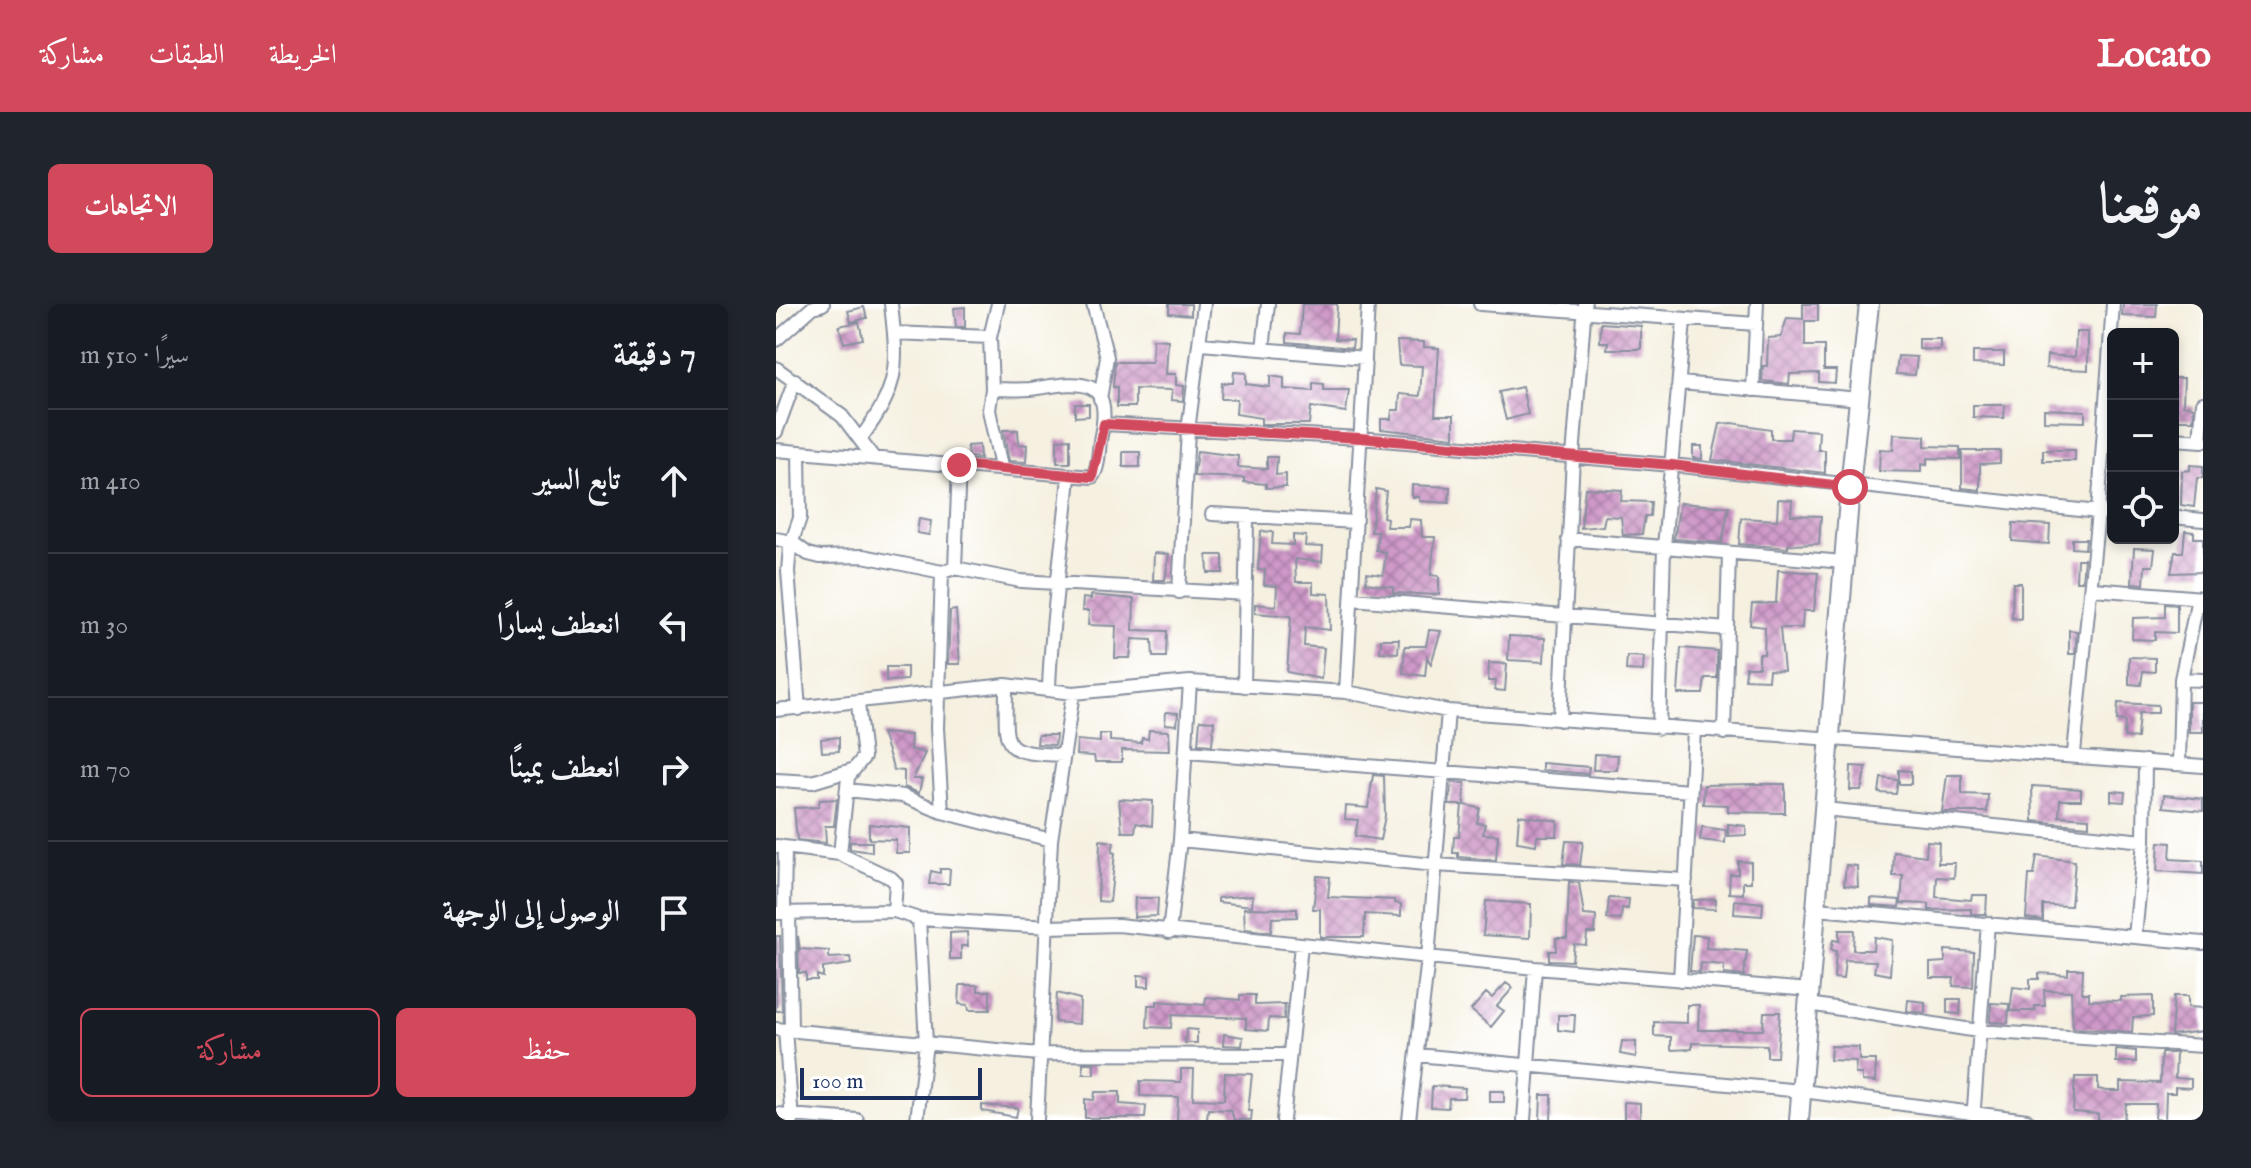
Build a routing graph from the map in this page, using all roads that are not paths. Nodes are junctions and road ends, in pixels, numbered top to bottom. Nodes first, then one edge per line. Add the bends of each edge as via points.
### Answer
1 (891, 304) edge
2 (998, 304) edge
3 (1093, 304) edge
4 (1204, 304) edge
5 (1268, 304) edge
6 (1368, 304) edge
7 (1480, 304) edge
8 (1757, 304) edge
9 (1869, 304) edge
10 (2113, 304) edge
11 (815, 305) edge
12 (1585, 308) edge
13 (1684, 321) junction
14 (1756, 324) junction
15 (894, 333) junction
16 (990, 337) junction
17 (776, 340) edge
18 (1201, 344) junction
19 (1263, 349) junction
20 (1365, 358) junction
21 (776, 368) edge
22 (795, 380) junction
23 (1680, 383) junction
24 (992, 389) junction
25 (1753, 390) junction
26 (1100, 399) junction
27 (1860, 399) junction
28 (2109, 400) edge
29 (2203, 403) edge
30 (1104, 424) junction
31 (1188, 431) junction
32 (776, 432) edge
33 (861, 438) junction
34 (1360, 438) junction
35 (2179, 439) edge
36 (2202, 441) edge
37 (2107, 444) edge
38 (776, 450) edge
39 (799, 452) junction
40 (873, 457) junction
41 (1573, 457) junction
42 (959, 465) junction
43 (1672, 465) junction
44 (1001, 467) junction
45 (1069, 476) junction
46 (1850, 487) junction
47 (2098, 512) junction
48 (2107, 513) edge
49 (1212, 514) dead end
50 (2179, 518) edge
51 (1247, 519) junction
52 (2203, 520) edge
53 (1356, 522) junction
54 (776, 539) edge
55 (1568, 539) junction
56 (792, 542) junction
57 (1664, 547) junction
58 (1729, 554) junction
59 (1844, 562) junction
60 (949, 570) junction
61 (1060, 582) junction
62 (2093, 589) junction
63 (1179, 592) junction
64 (1246, 594) junction
65 (2200, 598) edge
66 (1352, 599) junction
67 (1565, 617) junction
68 (1664, 624) junction
69 (1727, 629) junction
70 (2181, 679) junction
71 (2203, 680) edge
72 (1190, 682) junction
73 (1006, 685) junction
74 (1244, 686) junction
75 (1049, 689) junction
76 (939, 692) junction
77 (1346, 692) junction
78 (1073, 693) junction
79 (858, 704) junction
80 (799, 709) junction
81 (776, 710) edge
82 (1448, 711) junction
83 (1560, 720) junction
84 (1659, 728) junction
85 (1694, 730) junction
86 (1724, 733) junction
87 (1829, 741) junction
88 (1187, 752) junction
89 (2074, 753) junction
90 (1064, 755) junction
91 (2145, 761) junction
92 (2179, 764) junction
93 (2203, 766) edge
94 (852, 770) junction
95 (1443, 770) junction
96 (776, 780) edge
97 (847, 790) junction
98 (1690, 791) junction
99 (1824, 809) junction
100 (942, 812) junction
101 (1051, 840) junction
102 (1180, 840) junction
103 (2144, 841) junction
104 (781, 847) edge
105 (840, 854) junction
106 (1435, 865) junction
107 (1686, 880) junction
108 (1817, 909) junction
109 (894, 911) junction
110 (783, 913) edge
111 (919, 919) junction
112 (1988, 923) junction
113 (1049, 927) junction
114 (1169, 932) junction
115 (2135, 937) junction
116 (2203, 943) edge
117 (1301, 945) junction
118 (1428, 958) junction
119 (1535, 968) junction
120 (1680, 980) junction
121 (1810, 997) junction
122 (784, 1029) edge
123 (1978, 1031) junction
124 (926, 1043) junction
125 (2203, 1046) edge
126 (1039, 1054) junction
127 (1289, 1055) junction
128 (1417, 1055) junction
129 (1528, 1065) junction
130 (1802, 1091) junction
131 (776, 1114) edge
132 (1973, 1117) edge
133 (792, 1118) edge
134 (857, 1120) edge
135 (917, 1120) edge
136 (1037, 1120) edge
137 (1283, 1120) edge
138 (1409, 1120) edge
139 (1524, 1120) edge
140 (1799, 1120) edge
141 (2027, 1120) edge

1 - 15 street
2 - 16 street
3 - 26 street via 1107,357
4 - 18 street
5 - 19 street
6 - 20 street
7 - 12 street
8 - 14 street
9 - 27 street
10 - 28 street
11 - 17 street
12 - 13 street
12 - 41 street
13 - 14 street
13 - 23 street
14 - 25 street
15 - 16 street
15 - 33 street via 895,375
16 - 24 street
18 - 19 street
18 - 31 street
19 - 20 street
20 - 34 street
21 - 22 street
22 - 32 street
22 - 33 street
23 - 25 street
23 - 43 street
24 - 26 street via 1083,383
24 - 44 street via 989,410
25 - 27 street
26 - 30 street
27 - 46 street
29 - 36 street
30 - 31 street
30 - 45 street via 1096,473 1087,479
31 - 34 street
31 - 63 street
33 - 40 street
34 - 41 street
34 - 53 street
35 - 36 street
37 - 47 street
38 - 39 street
39 - 40 street
39 - 56 street via 800,518
40 - 42 street
41 - 43 street
41 - 55 street
42 - 44 street
42 - 60 street
43 - 46 street
43 - 57 street
44 - 45 street
45 - 61 street
46 - 47 street
46 - 59 street
47 - 48 street
47 - 62 street
49 - 51 street
50 - 52 street
51 - 53 street
51 - 64 street
53 - 66 street
54 - 56 street
55 - 57 street
55 - 67 street
56 - 60 street via 820,557 863,556
56 - 80 street via 788,571
57 - 58 street
57 - 68 street
58 - 59 street
58 - 69 street
59 - 87 street
60 - 61 street
60 - 76 street
61 - 63 street
61 - 75 street
62 - 65 street
62 - 89 street
63 - 64 street
64 - 74 street
65 - 70 street
66 - 67 street
66 - 77 street
67 - 68 street
67 - 83 street
68 - 69 street
68 - 84 street
69 - 86 street
70 - 71 street
70 - 92 street
72 - 74 street
72 - 78 street
72 - 88 street
73 - 75 street
73 - 76 street
73 - 90 street via 1010,746 1021,754
74 - 77 street
75 - 78 street
76 - 79 street
76 - 100 street
77 - 82 street
78 - 90 street
79 - 80 street
79 - 94 street via 865,749 859,767
80 - 81 street
82 - 83 street
82 - 95 street
83 - 84 street
84 - 85 street
85 - 86 street
85 - 98 street
86 - 87 street
87 - 89 street
87 - 99 street
88 - 95 street
88 - 102 street
89 - 91 street
90 - 101 street
91 - 92 street
91 - 103 street
92 - 93 street
94 - 96 street via 812,782
94 - 97 street
95 - 98 street
95 - 106 street
97 - 100 street via 903,796
97 - 105 street
98 - 107 street
99 - 103 street
99 - 108 street
100 - 101 street
101 - 113 street
102 - 106 street
102 - 114 street
103 - 115 street
104 - 105 street
104 - 110 street
105 - 109 street via 896,883
106 - 107 street
106 - 118 street
107 - 120 street
108 - 112 street
108 - 121 street
109 - 110 street
109 - 111 street
110 - 122 street
111 - 113 street
111 - 124 street
112 - 115 street
112 - 123 street
113 - 114 street via 1118,925
113 - 126 street
114 - 117 street
115 - 116 street
117 - 118 street
117 - 127 street
118 - 119 street
118 - 128 street
119 - 120 street
119 - 129 street
120 - 121 street
121 - 123 street
121 - 130 street
122 - 124 street
122 - 133 street
123 - 125 street
123 - 132 street
124 - 126 street
124 - 135 street
126 - 127 street
126 - 136 street
127 - 137 street
128 - 129 street
128 - 138 street
129 - 130 street
129 - 139 street
130 - 132 street
130 - 140 street
131 - 133 street
132 - 141 street
133 - 134 street

